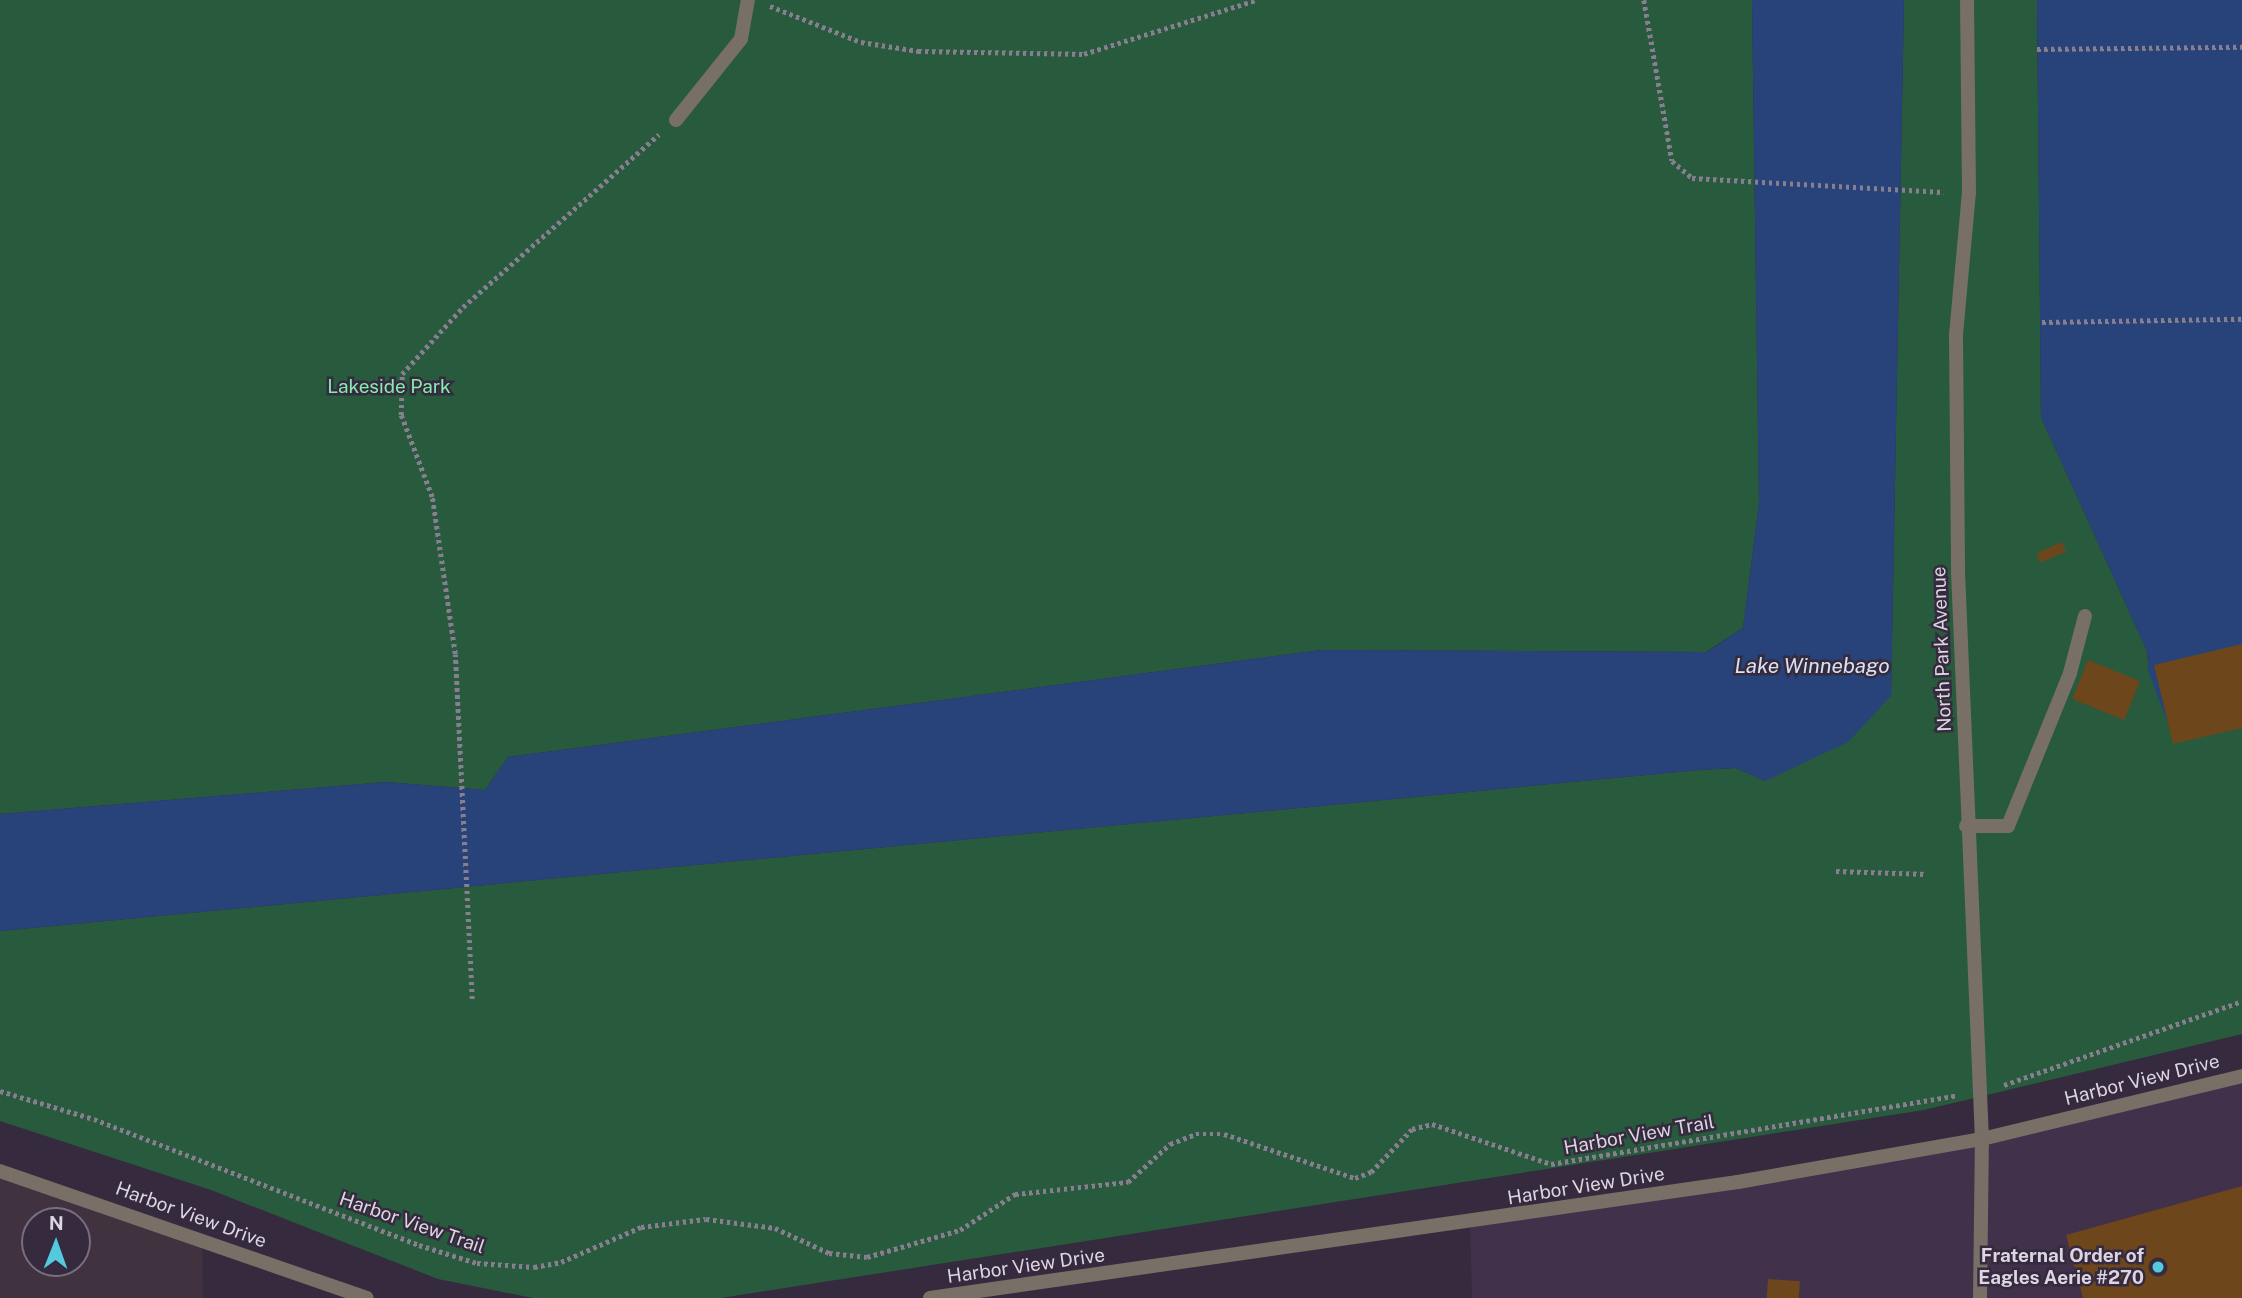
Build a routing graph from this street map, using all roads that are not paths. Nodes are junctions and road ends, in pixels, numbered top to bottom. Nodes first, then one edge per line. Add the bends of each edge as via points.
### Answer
1 (748, 0) edge
2 (1967, 0) edge
3 (676, 120) road end
4 (2085, 616) dead end
5 (1966, 826) junction
6 (2242, 1076) edge
7 (1982, 1139) junction
8 (0, 1171) edge
9 (367, 1298) edge
10 (930, 1298) edge
11 (1980, 1298) edge

1 - 3 street via 741,39
2 - 5 street, North Park Avenue via 1969,192 1956,335
4 - 5 street via 2070,673 2008,826
5 - 7 street, North Park Avenue
6 - 7 street, Harbor View Drive
7 - 10 street, Harbor View Drive via 1470,1224
7 - 11 street, North Park Avenue
8 - 9 street, Harbor View Drive

